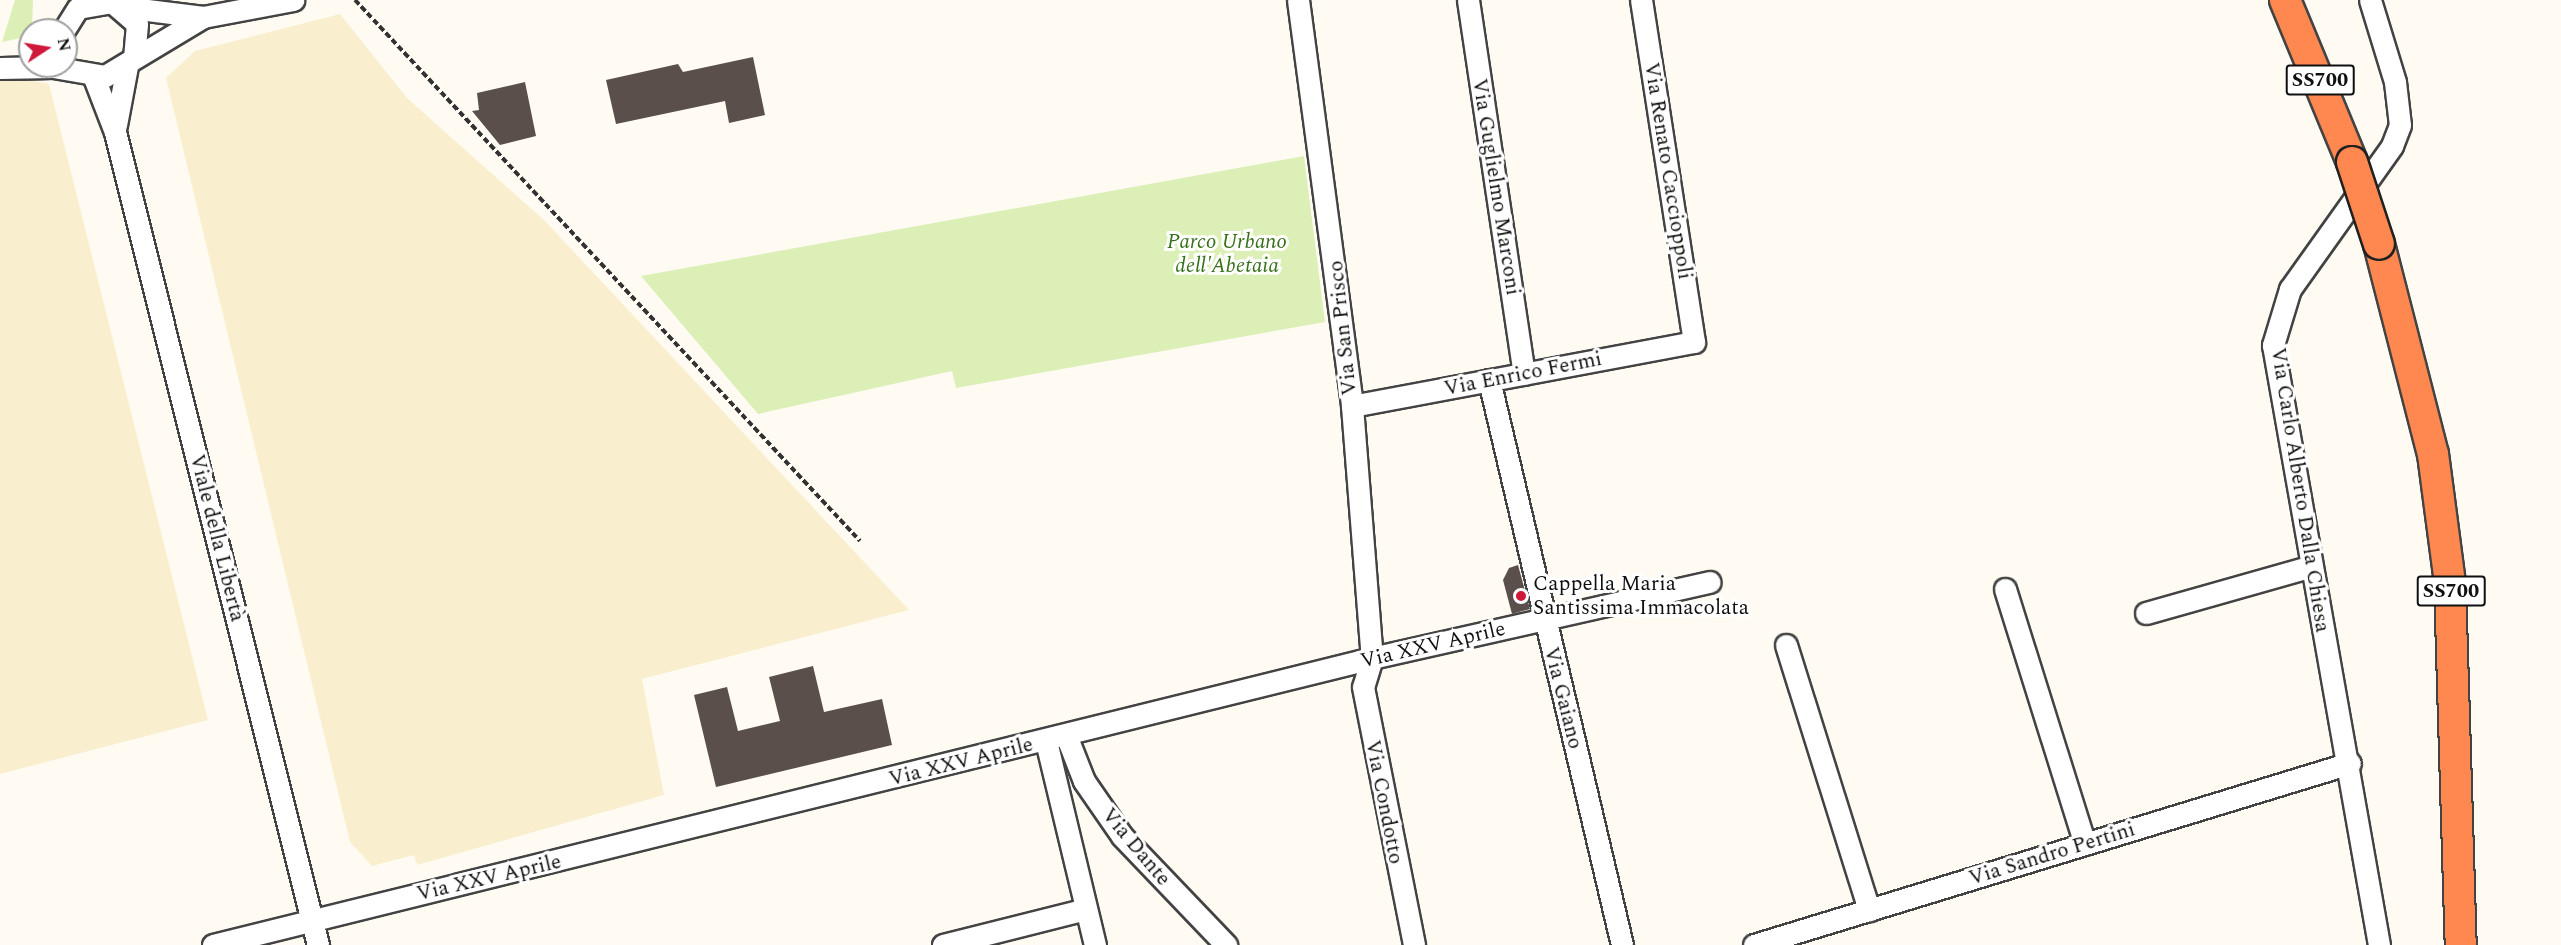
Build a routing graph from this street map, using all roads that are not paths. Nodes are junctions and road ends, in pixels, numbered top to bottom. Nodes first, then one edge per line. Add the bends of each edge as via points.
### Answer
1 (293, 0) edge
2 (1298, 0) edge
3 (1468, 0) edge
4 (1641, 0) edge
5 (2285, 0) edge
6 (2370, 0) edge
7 (123, 7) junction
8 (203, 17) junction
9 (74, 18) edge
10 (131, 61) junction
11 (78, 64) edge
12 (5, 67) edge
13 (87, 73) junction
14 (115, 132) junction
15 (1694, 342) joint
16 (1524, 374) junction
17 (1489, 380) junction
18 (1352, 406) junction
19 (2309, 567) junction
20 (1710, 582) dead end
21 (2005, 589) dead end
22 (2146, 613) dead end
23 (1544, 619) junction
24 (1786, 645) dead end
25 (1372, 658) junction
26 (1056, 738) junction
27 (2350, 763) junction
28 (2085, 844) junction
29 (1086, 909) junction
30 (1869, 910) junction
31 (312, 920) junction
32 (1799, 938) edge
33 (213, 945) edge
34 (318, 945) edge
35 (943, 945) edge
36 (1095, 945) edge
37 (1226, 945) edge
38 (1414, 945) edge
39 (1622, 945) edge
40 (1754, 945) edge
41 (2379, 945) edge
42 (2461, 945) edge

1 - 8 street
2 - 18 street, Via San Prisco
3 - 16 street, Via Guglielmo Marconi
4 - 15 street, Via Renato Caccioppoli
5 - 42 highway, SS700, bridge via 2352,162 2379,244 2433,453 2450,584
6 - 19 street, Via Carlo Alberto Dalla Chiesa via 2396,82 2400,126 2392,146 2290,290 2273,345
7 - 8 street
7 - 9 street via 88,2
7 - 10 street, Viale della Libertà via 137,24
8 - 10 street
10 - 13 street
10 - 14 street, Viale della Libertà
11 - 13 street, Viale della Libertà
12 - 13 street
13 - 14 street, Viale della Libertà
14 - 31 street, Viale della Libertà
15 - 16 street, Via Enrico Fermi
16 - 17 street, Via Enrico Fermi
17 - 18 street, Via Enrico Fermi
17 - 23 street, Via Gaiano
18 - 25 street, Via San Prisco
19 - 22 street
19 - 27 street, Via Carlo Alberto Dalla Chiesa
20 - 23 street, Via XXV Aprile
21 - 28 street
23 - 25 street, Via XXV Aprile
23 - 39 street, Via Gaiano
24 - 30 street
25 - 26 street, Via XXV Aprile
25 - 38 street, Via Condotto via 1363,687
26 - 29 street
26 - 31 street, Via XXV Aprile
26 - 37 street, Via Dante via 1122,836
27 - 28 street, Via Sandro Pertini
27 - 41 street, Via Carlo Alberto Dalla Chiesa
28 - 30 street, Via Sandro Pertini
29 - 35 street
29 - 36 street
30 - 32 street, Via Sandro Pertini
31 - 33 street, Via XXV Aprile
31 - 34 street, Viale della Libertà
32 - 40 street, Via Sandro Pertini

